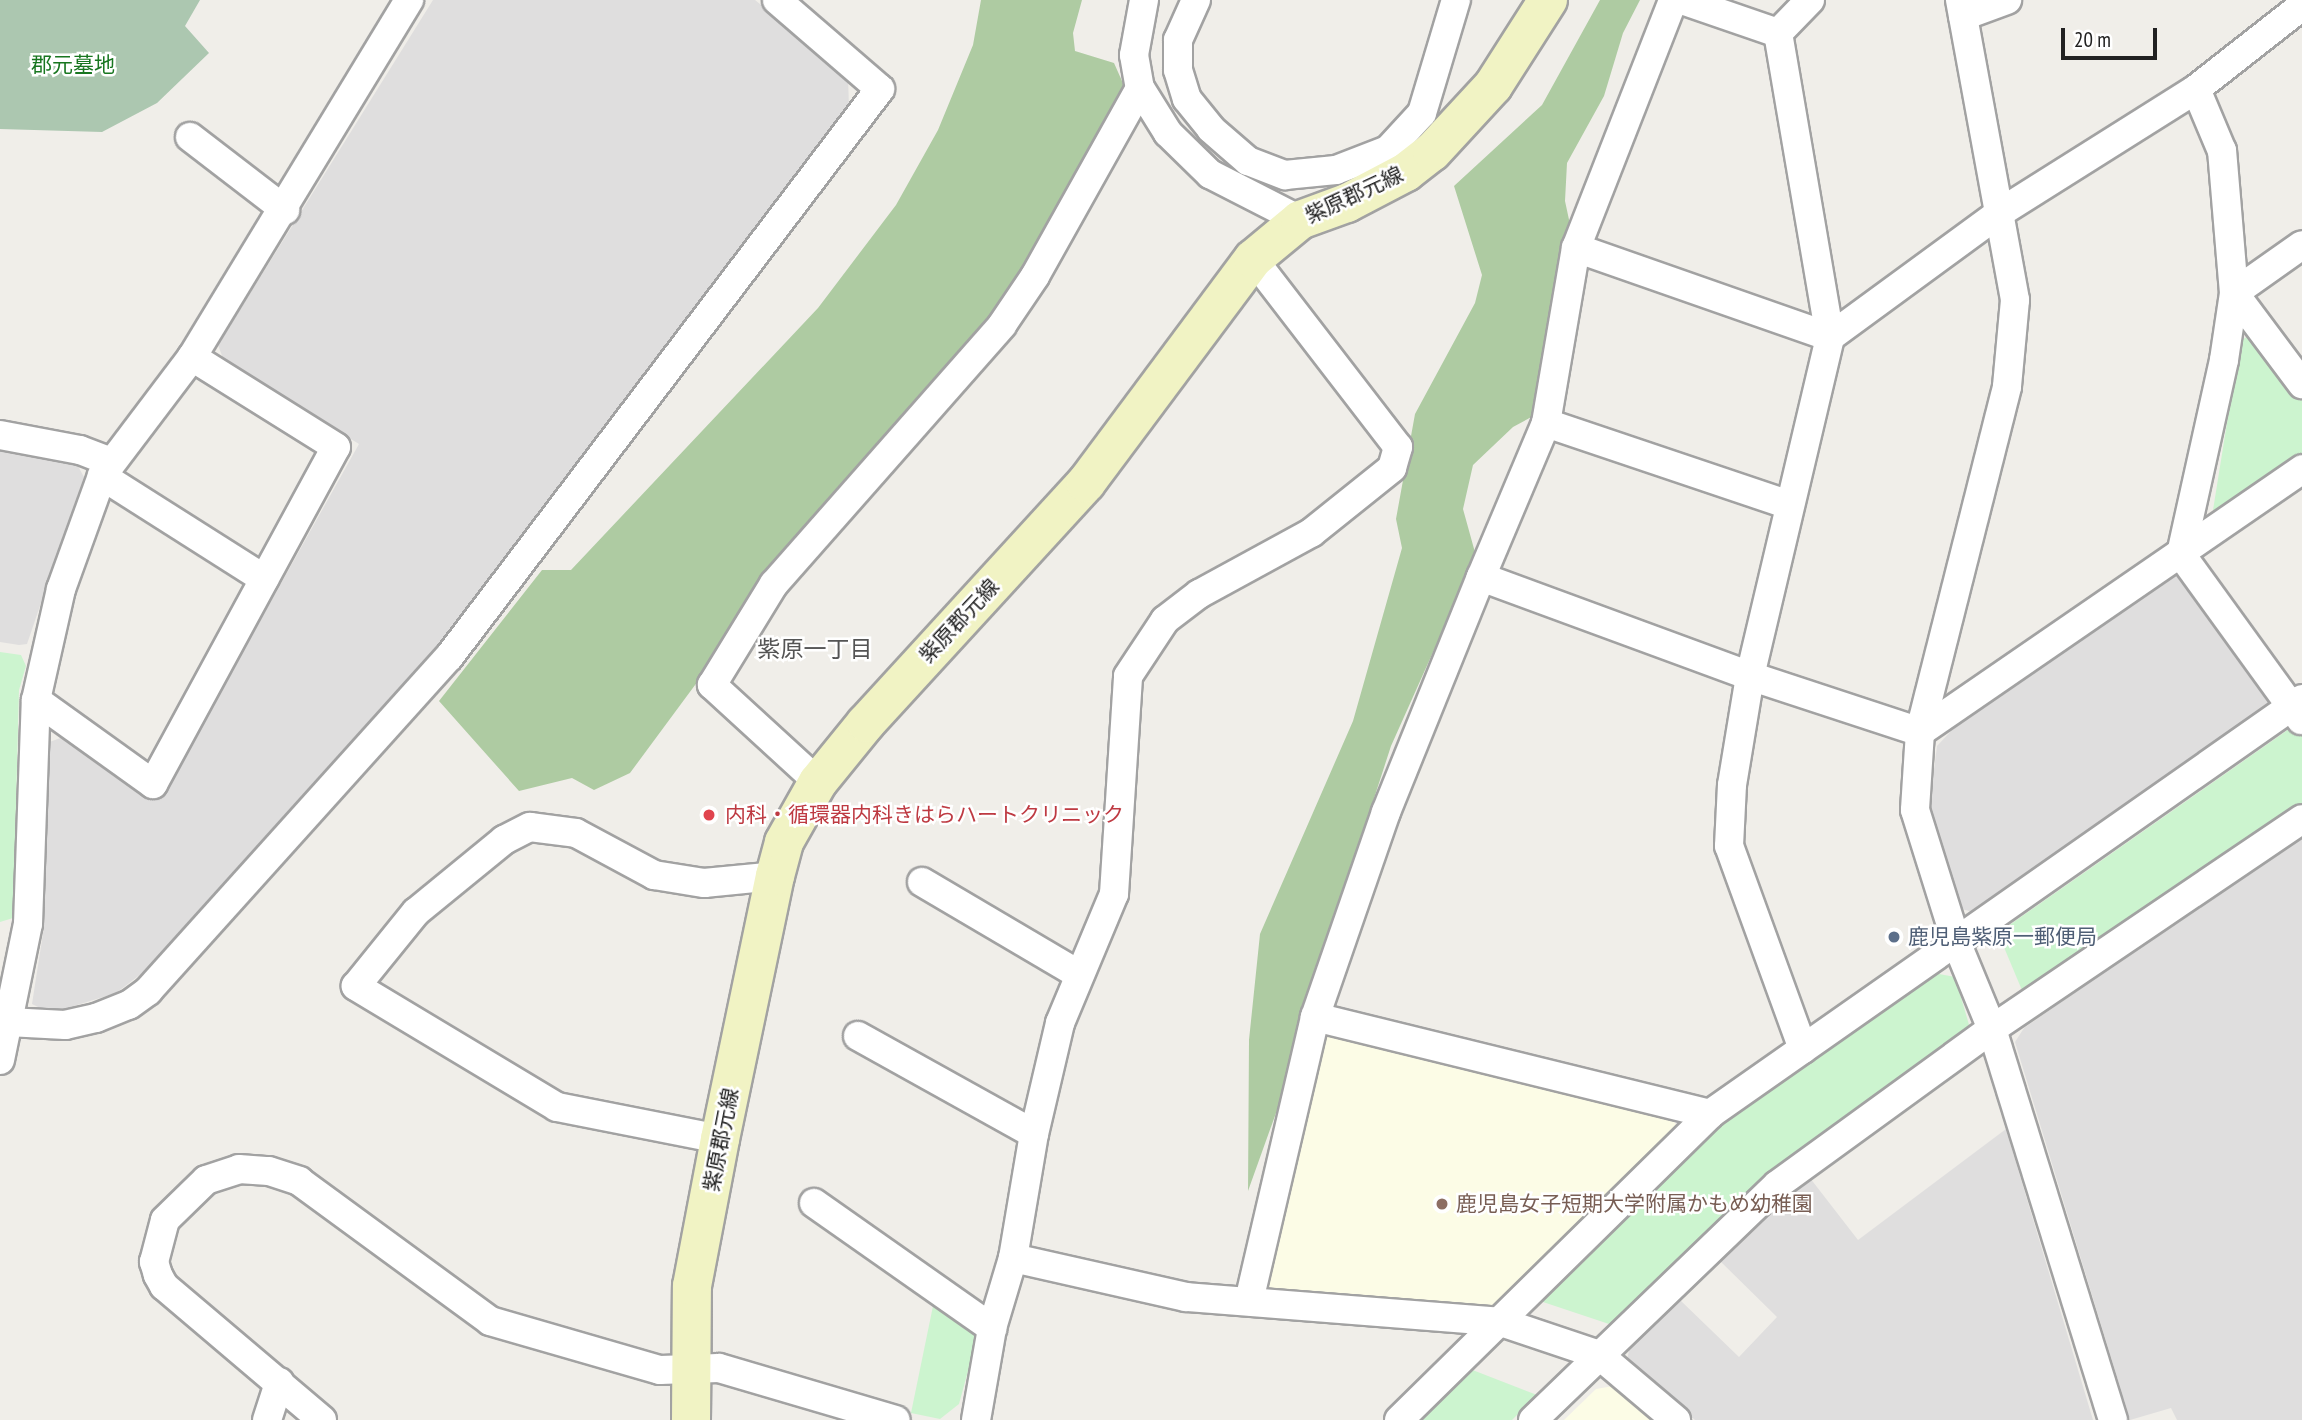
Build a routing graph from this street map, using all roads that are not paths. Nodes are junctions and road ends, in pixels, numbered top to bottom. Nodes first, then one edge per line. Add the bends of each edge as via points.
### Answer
1 (410, 0) edge
2 (777, 0) edge
3 (1144, 0) edge
4 (1196, 0) edge
5 (1456, 0) edge
6 (1548, 0) edge
7 (1673, 0) edge
8 (1682, 0) edge
9 (1810, 0) edge
10 (2007, 0) edge
11 (2302, 6) edge
12 (1962, 8) edge
13 (1778, 33) junction
14 (1140, 88) junction
15 (2196, 89) junction
16 (190, 136) dead end
17 (285, 210) junction
18 (2001, 212) junction
19 (1300, 220) junction
20 (2302, 245) edge
21 (1576, 248) junction
22 (1253, 259) junction
23 (2234, 293) junction
24 (1830, 337) junction
25 (192, 357) junction
26 (2302, 384) edge
27 (1546, 423) junction
28 (0, 435) edge
29 (106, 469) junction
30 (2302, 470) edge
31 (1790, 505) junction
32 (2181, 554) junction
33 (1481, 577) junction
34 (264, 579) junction
35 (1750, 677) junction
36 (36, 701) junction
37 (2298, 710) edge
38 (1920, 732) junction
39 (818, 782) junction
40 (2302, 819) edge
41 (775, 876) junction
42 (922, 883) dead end
43 (1958, 944) junction
44 (10, 955) edge
45 (1077, 974) junction
46 (1315, 1017) junction
47 (8, 1022) junction
48 (1992, 1029) junction
49 (858, 1036) dead end
50 (1803, 1049) junction
51 (0, 1060) edge
52 (1710, 1114) junction
53 (1034, 1134) junction
54 (720, 1139) junction
55 (814, 1203) dead end
56 (1013, 1258) junction
57 (1249, 1301) junction
58 (1501, 1322) junction
59 (992, 1328) junction
60 (1599, 1355) junction
61 (691, 1369) junction
62 (279, 1382) junction
63 (267, 1420) edge
64 (322, 1420) edge
65 (691, 1420) edge
66 (896, 1420) edge
67 (976, 1420) edge
68 (1399, 1420) edge
69 (1533, 1420) edge
70 (1676, 1420) edge
71 (2113, 1420) edge

1 - 17 street
2 - 47 street via 880,89 449,657 148,991 129,1005 96,1018 65,1024
3 - 14 street via 1134,55
4 - 5 street via 1178,40 1178,70 1187,99 1211,129 1248,161 1284,175 1336,170 1388,150 1422,113
6 - 19 street, 紫原郡元線 via 1493,86 1432,152 1406,172 1347,203
7 - 21 street
8 - 13 street
9 - 13 street
10 - 12 street
11 - 15 street
12 - 18 street
13 - 24 street
14 - 19 street via 1168,133 1210,174
14 - 39 street via 1035,276 1002,325 774,584 712,685
15 - 18 street
15 - 23 street via 2222,151
16 - 17 street
17 - 25 street
18 - 24 street
18 - 38 street via 2015,300 2007,387
19 - 22 street, 紫原郡元線
20 - 23 street
21 - 24 street
21 - 27 street
22 - 39 street, 紫原郡元線 via 1086,483 866,723
22 - 45 street via 1398,447 1392,468 1363,493 1311,533 1199,594 1165,620 1144,646 1128,676 1114,894
23 - 26 street
23 - 32 street via 2224,360
24 - 31 street
25 - 29 street
25 - 34 street via 336,447
27 - 31 street
27 - 33 street
28 - 29 street via 80,450
29 - 34 street
29 - 36 street via 61,589
30 - 32 street
31 - 35 street
32 - 37 street
32 - 38 street
33 - 35 street
33 - 46 street via 1386,812
34 - 36 street via 153,783
35 - 38 street
35 - 50 street via 1732,785 1729,846
36 - 44 street via 28,924
37 - 43 street
38 - 43 street via 1915,810
39 - 41 street, 紫原郡元線 via 784,842
40 - 48 street
41 - 54 street, 紫原郡元線
41 - 54 street via 704,883 654,875 576,833 530,827 504,840 416,912 356,986 557,1107
42 - 45 street
43 - 48 street
43 - 50 street
44 - 47 street
45 - 53 street via 1060,1023
46 - 52 street
46 - 57 street
47 - 51 street
48 - 60 street via 1777,1185
48 - 71 street
49 - 53 street
50 - 52 street
52 - 58 street
53 - 56 street
54 - 61 street, 紫原郡元線 via 692,1286
55 - 59 street
56 - 57 street via 1185,1297
56 - 59 street
57 - 58 street
58 - 60 street
58 - 68 street
59 - 67 street
60 - 69 street
60 - 70 street
61 - 62 street via 660,1370 489,1321 299,1181 269,1171 239,1169 205,1180 179,1202 165,1220 154,1262 164,1286
61 - 65 street, 紫原郡元線
61 - 66 street via 719,1368
62 - 63 street
62 - 64 street

